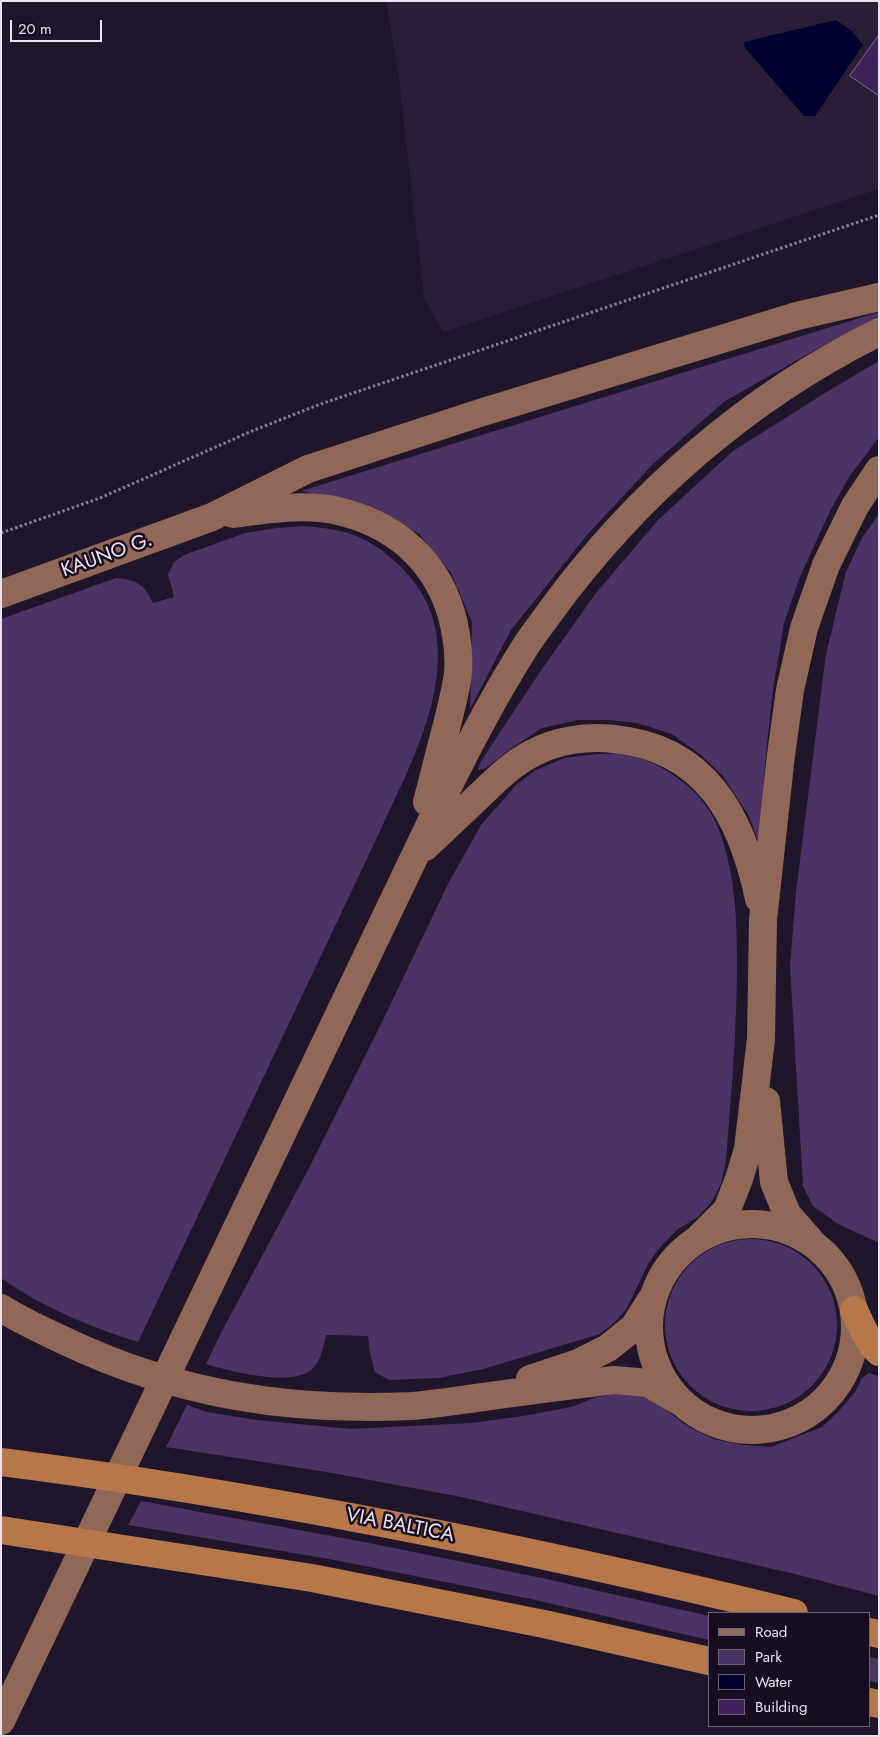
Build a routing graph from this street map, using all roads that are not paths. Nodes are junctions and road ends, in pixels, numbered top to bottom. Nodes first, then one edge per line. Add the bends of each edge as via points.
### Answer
1 (879, 297) edge
2 (879, 332) edge
3 (879, 470) edge
4 (212, 517) junction
5 (1, 594) edge
6 (413, 859) junction
7 (763, 920) junction
8 (760, 1039) junction
9 (699, 1238) junction
10 (811, 1242) junction
11 (653, 1295) junction
12 (1, 1308) edge
13 (854, 1310) junction
14 (879, 1352) edge
15 (472, 1399) junction
16 (681, 1402) junction
17 (1, 1462) edge
18 (1, 1530) edge
19 (790, 1612) edge
20 (708, 1661) edge
21 (1, 1722) edge

1 - 4 main road via 797,316 308,469
2 - 6 main road via 790,382 722,431 609,537 522,650 476,730
3 - 7 main road via 855,506 826,565 804,628 790,690
4 - 5 main road, KAUNO G.
4 - 6 main road via 312,507 342,511 374,522 399,538 424,560 441,585 452,613 458,672
6 - 7 main road via 508,768 534,752 566,741 598,737 627,740 657,748 687,764 710,784 728,810 741,838 753,871
6 - 21 main road
7 - 8 main road
8 - 9 main road via 748,1150 739,1180 727,1210
8 - 10 main road via 774,1182 787,1214
9 - 10 main road via 727,1226 756,1224 785,1229
9 - 11 main road via 679,1253 664,1272
10 - 13 main road via 831,1260 846,1283
11 - 15 main road via 634,1327 608,1348 578,1362
11 - 16 main road via 648,1324 652,1352 663,1379
12 - 15 main road via 91,1354 174,1383 236,1397 345,1407 413,1406
13 - 14 highway
13 - 16 main road via 854,1342 845,1372 826,1398 801,1418 770,1428 738,1429 707,1420
15 - 16 main road via 615,1380 648,1383
17 - 19 highway, VIA BALTICA via 322,1511 508,1547
18 - 20 highway via 312,1578

